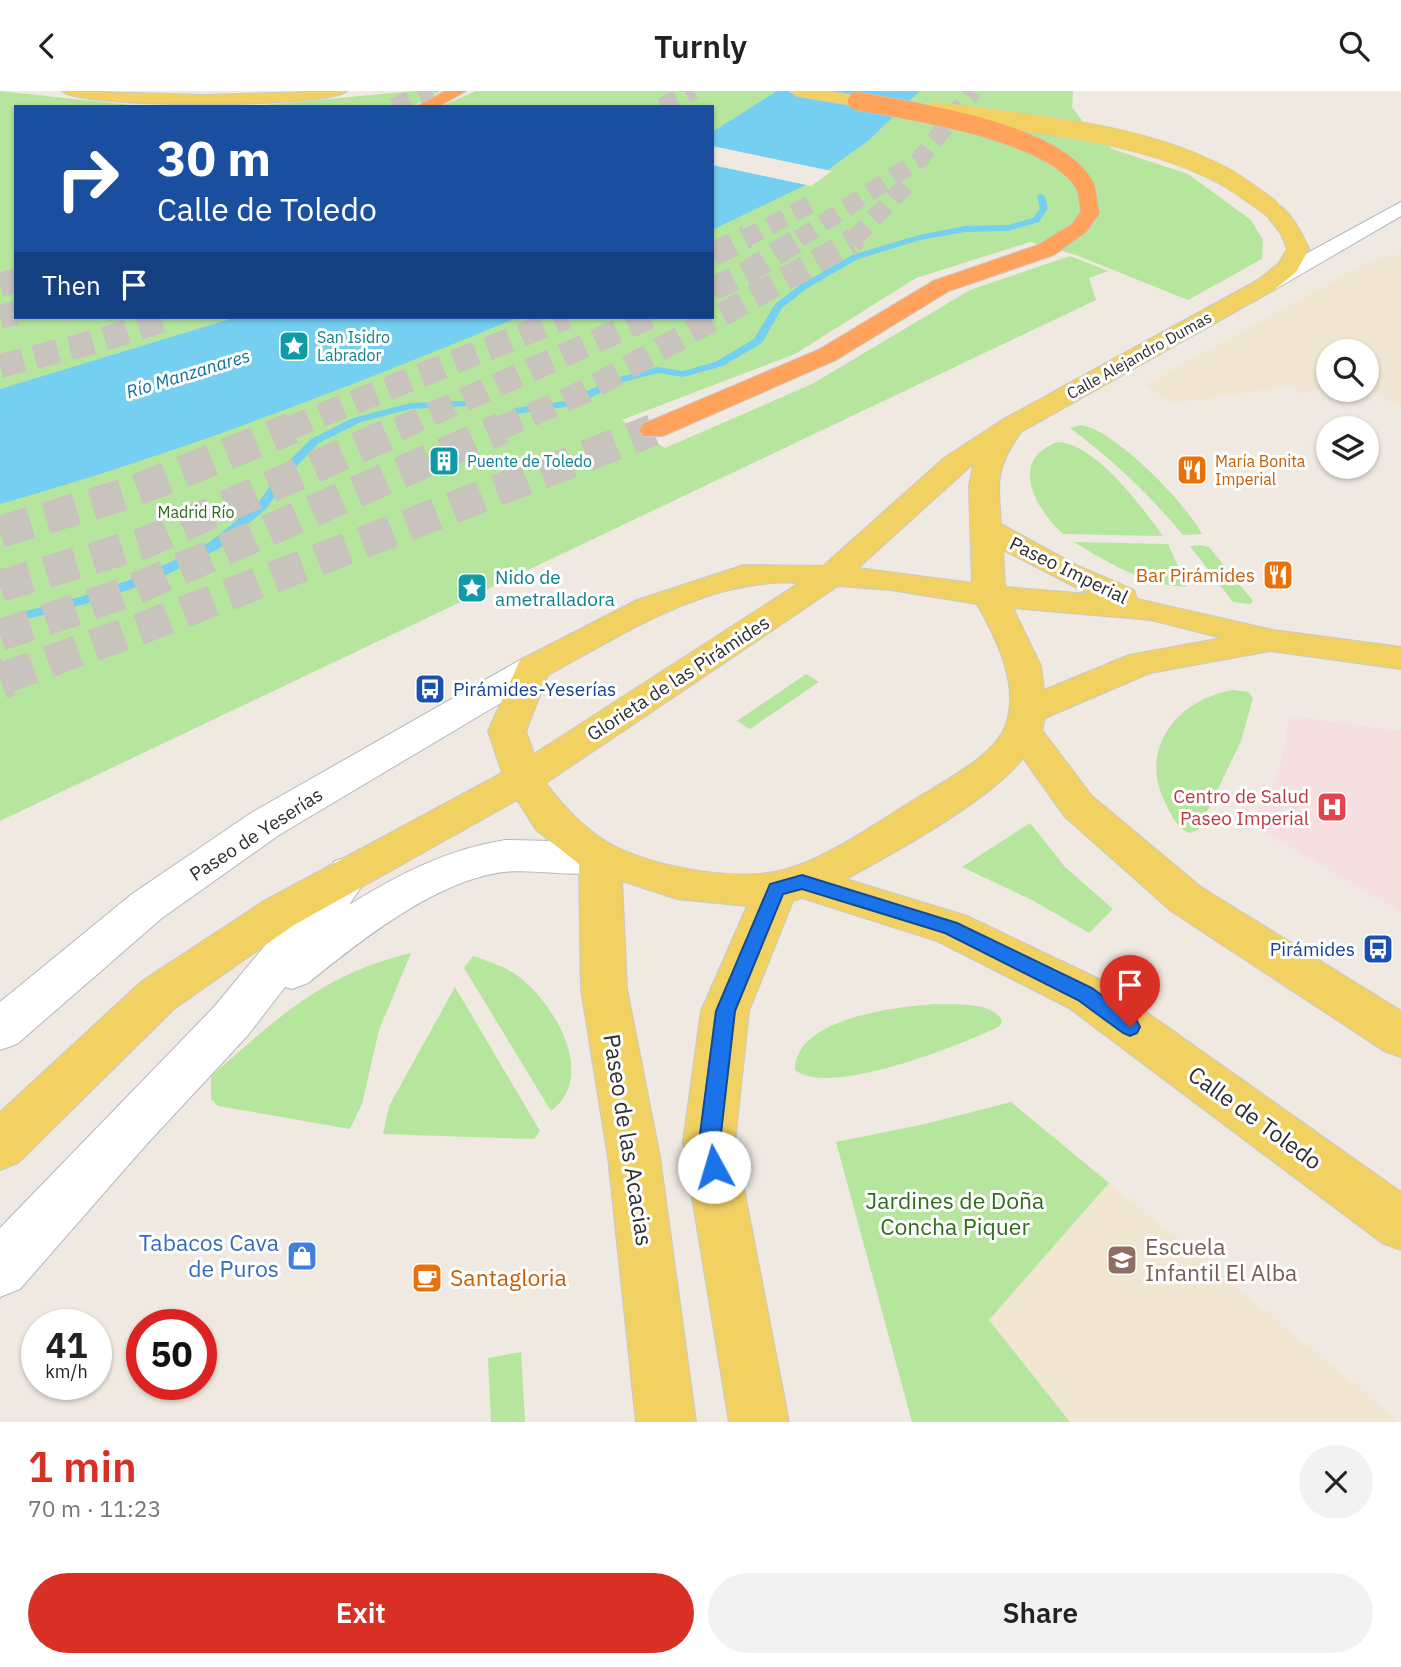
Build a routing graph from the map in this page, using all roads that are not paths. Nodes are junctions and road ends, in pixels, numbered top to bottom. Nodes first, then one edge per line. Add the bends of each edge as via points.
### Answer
1 (70, 91) edge
2 (339, 91) edge
3 (458, 91) edge
4 (797, 91) edge
5 (857, 101) junction
6 (428, 105) edge
7 (1401, 208) edge
8 (1401, 220) edge
9 (1377, 221) junction
10 (1266, 285) junction
11 (1012, 426) junction
12 (653, 430) tunnel mouth
13 (987, 529) junction
14 (832, 575) junction
15 (989, 596) junction
16 (1152, 610) junction
17 (1273, 641) junction
18 (1401, 657) edge
19 (533, 669) junction
20 (1025, 721) junction
21 (523, 779) junction
22 (600, 858) junction
23 (350, 872) junction
24 (789, 885) junction
25 (232, 1021) junction
26 (0, 1030) edge
27 (1401, 1035) edge
28 (0, 1146) edge
29 (1401, 1224) edge
30 (0, 1269) edge
31 (666, 1422) edge
32 (760, 1422) edge

1 - 2 main road via 163,100
3 - 6 highway
4 - 5 main road
5 - 10 main road, Calle Alejandro Dumas, bridge via 1126,143 1221,175 1271,208 1292,233 1298,249 1288,267
5 - 12 highway, bridge via 982,128 1037,147 1078,174 1089,191 1090,212 1079,228 1046,250 941,286 827,355
7 - 9 street, Calle Alejandro Dumas
8 - 9 street
9 - 10 street, Calle Alejandro Dumas
10 - 11 main road, Calle Alejandro Dumas
11 - 13 main road, Calle Alejandro Dumas via 988,458 984,487
11 - 14 main road, Calle Alejandro Dumas via 954,464
13 - 15 main road, Calle Alejandro Dumas
13 - 16 main road, Paseo Imperial via 1065,572
14 - 15 main road via 951,587
14 - 19 main road via 744,575 691,591 649,607
14 - 21 main road, Glorieta de las Pirámides
15 - 16 main road, Paseo Imperial
15 - 20 main road via 1023,666
16 - 17 main road, Paseo Imperial
17 - 18 main road, Paseo Imperial
17 - 20 main road, Paseo Imperial via 1142,663
19 - 21 main road via 507,730
19 - 26 street, Paseo de Yeserías via 265,824 147,906
20 - 24 main road via 1003,757 982,777 867,849
20 - 27 main road via 1078,806 1186,899
21 - 22 main road via 550,819
21 - 23 main road
22 - 24 main road via 677,883 727,890
22 - 25 street via 494,857 444,873 330,939
22 - 31 main road, Paseo de las Acacias via 604,989 634,1157
23 - 25 street
23 - 28 main road via 279,913 158,995
24 - 29 main road, Calle de Toledo via 951,928 1085,994
24 - 32 main road via 726,1011 709,1142
25 - 30 street

